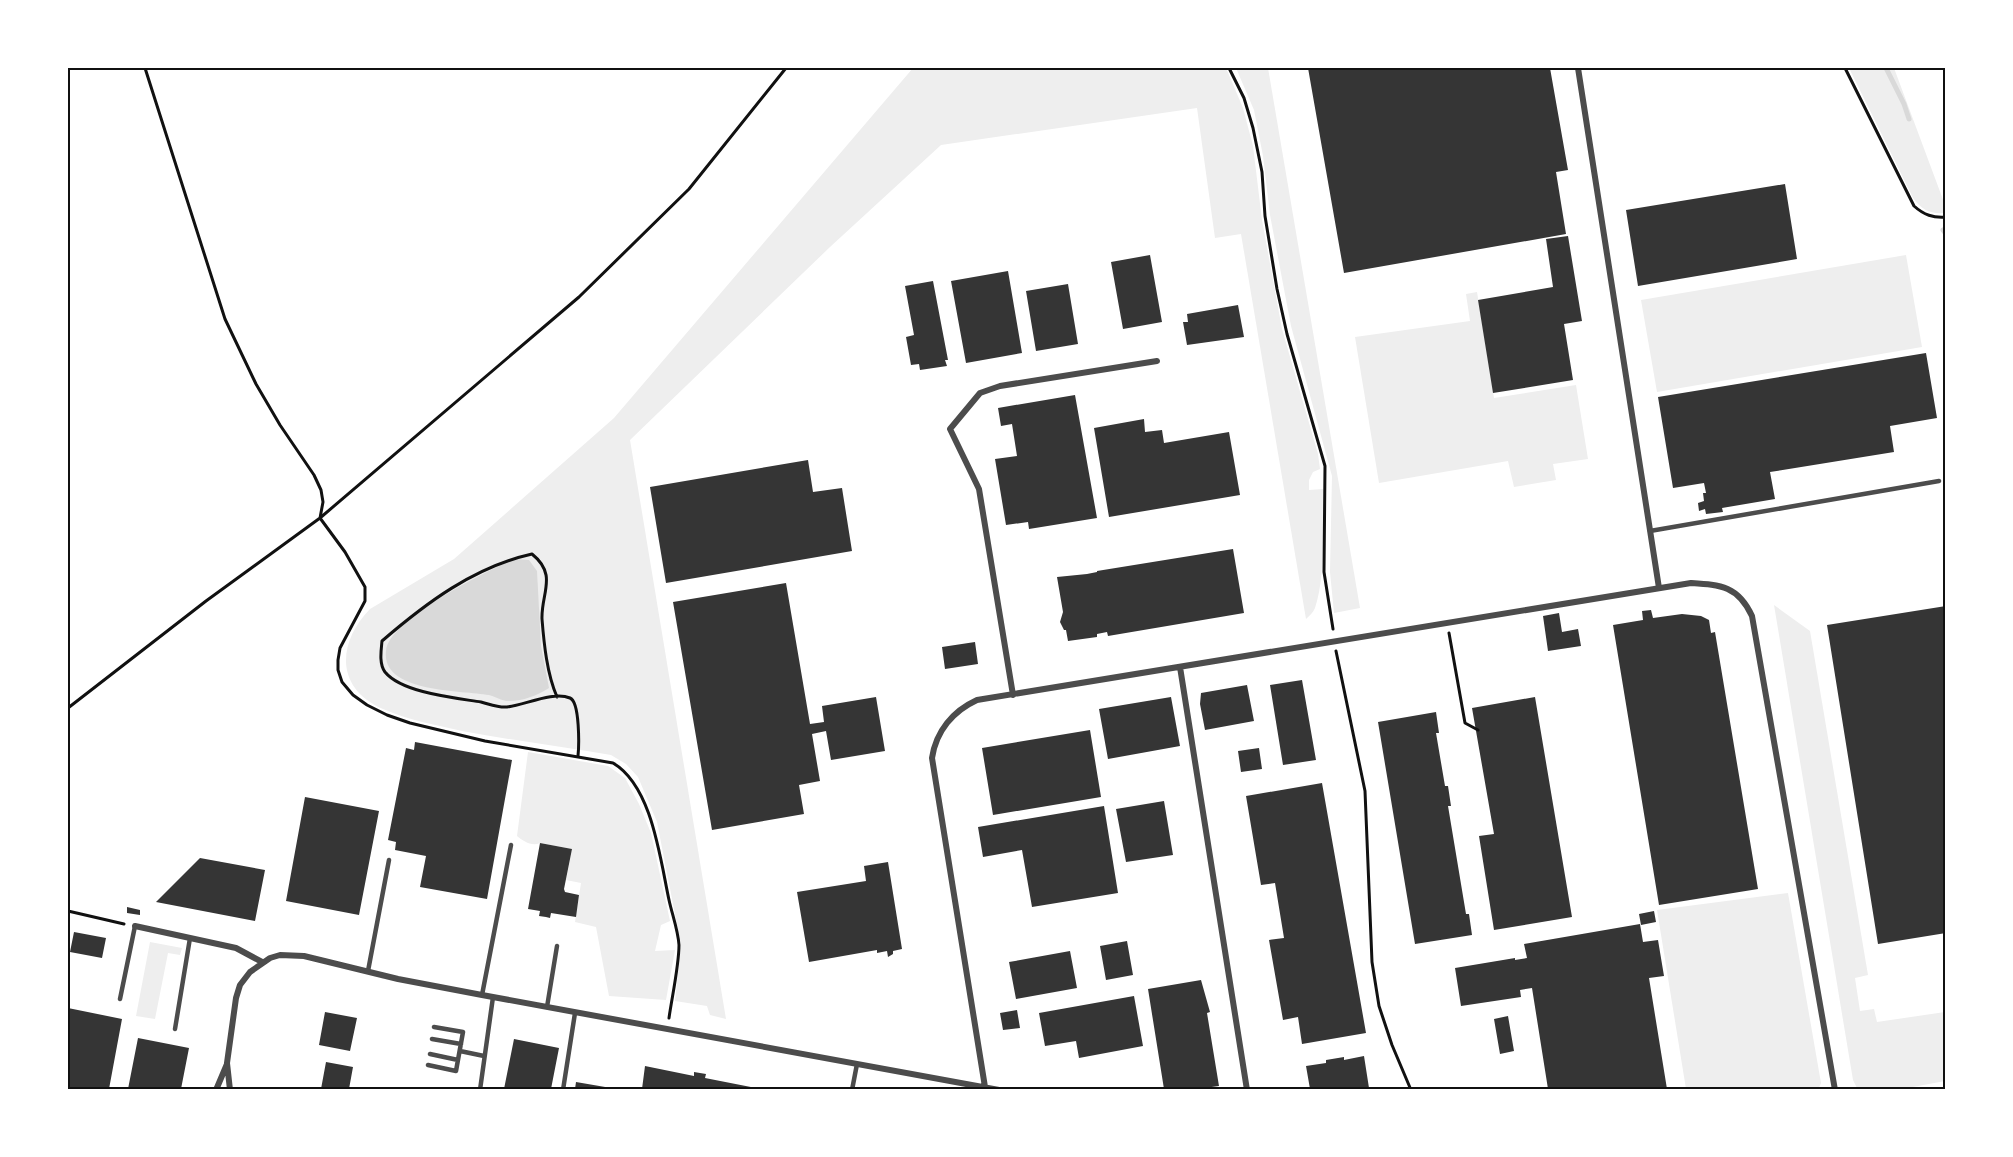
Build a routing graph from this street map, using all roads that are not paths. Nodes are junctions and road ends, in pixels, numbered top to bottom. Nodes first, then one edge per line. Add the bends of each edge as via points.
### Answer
1 (1579, 69) edge
2 (1157, 361) dead end
3 (1939, 481) dead end
4 (1650, 531) junction
5 (1659, 588) junction
6 (1180, 667) junction
7 (1013, 695) junction
8 (511, 845) dead end
9 (389, 860) dead end
10 (135, 926) joint
11 (190, 938) junction
12 (557, 946) dead end
13 (262, 962) junction
14 (368, 971) junction
15 (482, 995) junction
16 (493, 997) junction
17 (120, 999) dead end
18 (547, 1007) junction
19 (575, 1013) junction
20 (434, 1027) dead end
21 (175, 1029) dead end
22 (432, 1039) dead end
23 (461, 1044) junction
24 (460, 1051) junction
25 (429, 1054) dead end
26 (484, 1056) junction
27 (458, 1060) junction
28 (227, 1064) junction
29 (857, 1064) junction
30 (428, 1065) dead end
31 (985, 1087) junction
32 (216, 1089) edge
33 (230, 1089) edge
34 (480, 1089) edge
35 (563, 1089) edge
36 (852, 1089) edge
37 (999, 1089) edge
38 (1247, 1089) edge
39 (1834, 1089) edge

1 - 4 street
2 - 7 street via 1000,386 980,393 950,429 979,489
3 - 4 lane
4 - 5 street
5 - 6 street
5 - 39 street via 1690,583 1719,585 1737,594 1752,616
6 - 7 street
6 - 38 street
7 - 31 street via 977,700 964,706 944,726 933,746 932,758
8 - 15 lane
9 - 14 lane
10 - 11 street
10 - 17 lane
11 - 13 street via 236,948
11 - 21 lane
12 - 18 lane
13 - 14 street via 280,955 304,956
13 - 28 street via 240,985
14 - 15 street
15 - 16 street
16 - 18 street
16 - 26 lane
18 - 19 street
19 - 29 street
19 - 35 lane
20 - 23 lane via 463,1032
22 - 23 lane
23 - 24 lane
24 - 26 lane
24 - 27 lane
25 - 27 lane
26 - 34 lane
27 - 30 lane via 456,1071
28 - 32 street
28 - 33 street
29 - 31 street
29 - 36 lane
31 - 37 street

